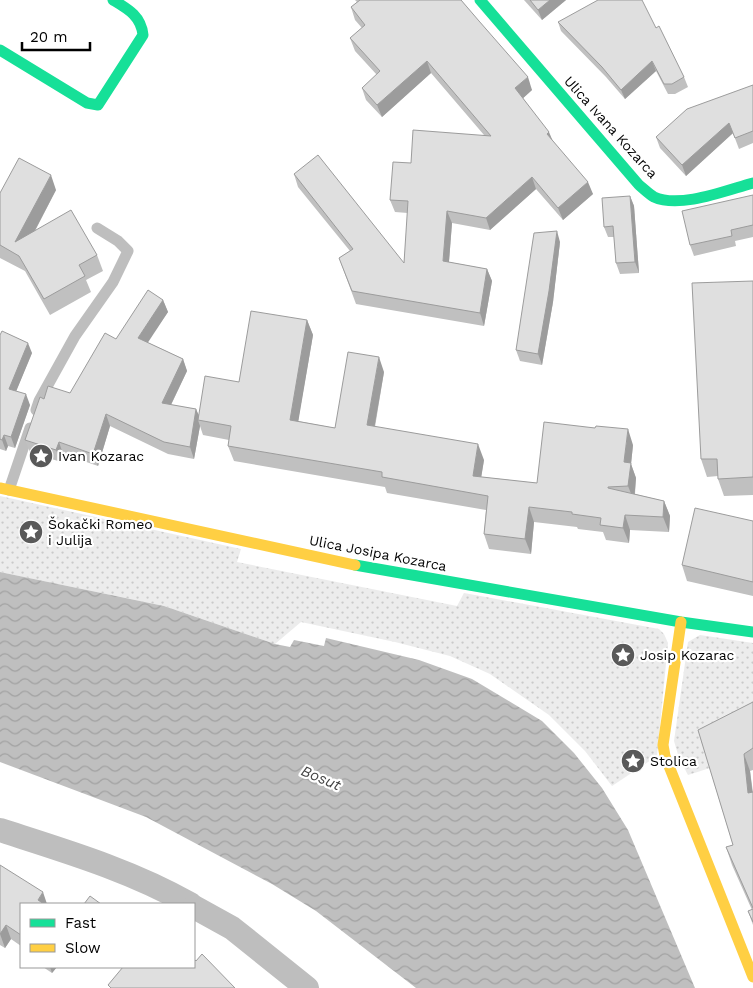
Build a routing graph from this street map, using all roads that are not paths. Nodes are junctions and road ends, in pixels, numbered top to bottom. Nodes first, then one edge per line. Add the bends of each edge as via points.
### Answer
1 (112, 0) edge
2 (480, 0) edge
3 (0, 50) edge
4 (753, 183) edge
5 (97, 228) dead end
6 (5, 489) edge
7 (681, 622) junction
8 (753, 632) edge
9 (0, 830) edge
10 (188, 903) edge
11 (195, 907) edge
12 (753, 977) edge
13 (307, 988) edge

1 - 3 street via 137,16 143,26 143,35 98,106 87,103
2 - 4 street, Ulica Ivana Kozarca via 639,185 656,197 670,200 694,198
5 - 6 lane via 118,240 128,251 113,282 75,336 39,401
6 - 7 street, Ulica Josipa Kozarca via 351,565
7 - 8 street, Ulica Josipa Kozarca
7 - 12 street via 663,745 665,756
9 - 10 street via 95,861
11 - 13 street via 232,928

